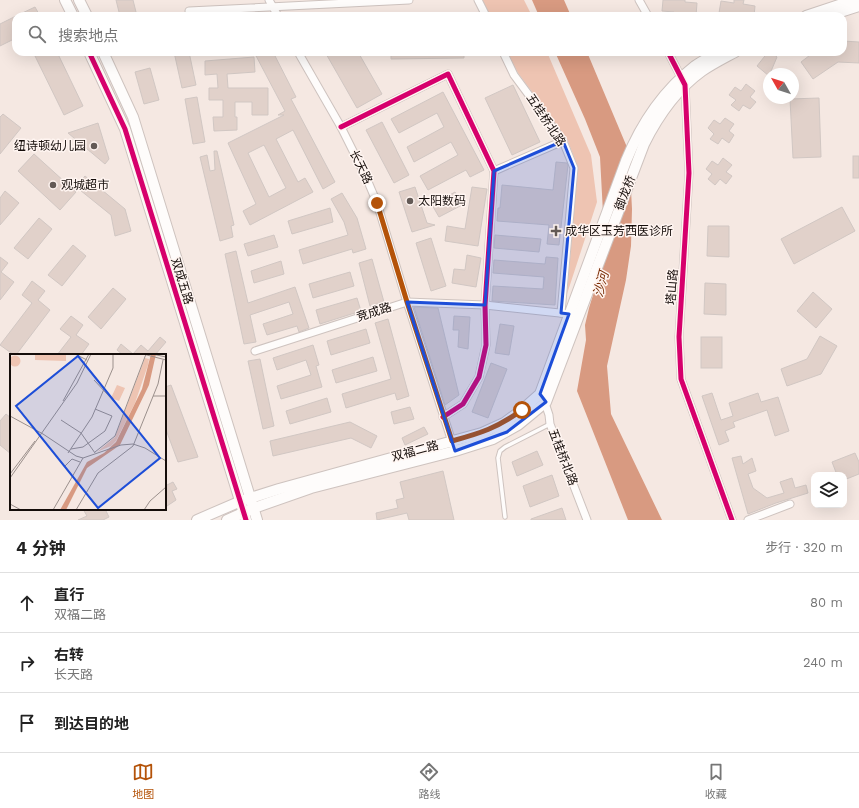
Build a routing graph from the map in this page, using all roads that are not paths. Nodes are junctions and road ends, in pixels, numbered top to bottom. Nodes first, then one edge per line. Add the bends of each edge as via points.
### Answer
1 (65, 0) edge
2 (79, 0) edge
3 (409, 0) edge
4 (478, 0) edge
5 (639, 0) edge
6 (854, 0) edge
7 (271, 3) edge
8 (859, 6) edge
9 (189, 11) dead end
10 (71, 12) edge
11 (85, 12) edge
12 (276, 12) edge
13 (484, 12) edge
14 (646, 12) edge
15 (818, 12) edge
16 (840, 12) edge
17 (91, 56) edge
18 (105, 56) edge
19 (300, 56) edge
20 (505, 56) edge
21 (670, 56) edge
22 (712, 56) edge
23 (728, 56) edge
24 (683, 81) junction
25 (654, 116) junction
26 (341, 127) junction
27 (563, 141) junction
28 (494, 171) junction
29 (407, 302) junction
30 (485, 306) junction
31 (570, 314) junction
32 (255, 351) dead end
33 (543, 398) junction
34 (443, 417) junction
35 (550, 424) junction
36 (454, 446) junction
37 (251, 498) junction
38 (241, 502) junction
39 (790, 504) dead end
40 (254, 508) junction
41 (245, 516) edge
42 (505, 517) dead end
43 (197, 520) edge
44 (227, 520) edge
45 (257, 520) edge
46 (587, 520) edge
47 (732, 520) edge
48 (748, 520) edge

1 - 10 main road
2 - 11 main road
3 - 7 street
4 - 13 street
5 - 14 street
6 - 15 main road
7 - 9 street
7 - 12 street
8 - 16 main road
17 - 38 main road, 双成五路 via 125,129
18 - 37 main road, 双成五路 via 133,117
19 - 26 street, 长天路
20 - 27 street, 五桂桥北路 via 514,75
21 - 24 street, 塔山路
22 - 24 main road via 696,65
23 - 24 main road
24 - 25 main road
24 - 47 street, 塔山路 via 689,173 679,337 681,379
25 - 31 main road, 御龙桥
25 - 31 main road, 御龙桥 via 636,137
26 - 28 street via 448,74
26 - 29 street, 长天路 via 377,203
27 - 28 street
27 - 31 street, 五桂桥北路 via 574,168
28 - 30 street
29 - 30 street, 竞成路
29 - 32 street, 竞成路
29 - 34 street, 长天路
30 - 31 street, 竞成路
30 - 34 street via 486,344 479,377 463,404
31 - 33 main road
33 - 35 street, 五桂桥北路
33 - 36 main road, 双福二路 via 518,425 507,432 493,439
34 - 36 street, 长天路
35 - 42 lane via 500,451 498,458
35 - 46 street, 五桂桥北路
36 - 37 main road, 双福二路
36 - 40 main road, 双福二路 via 311,488
37 - 38 main road, 双福二路
37 - 40 main road, 双成五路
38 - 41 main road, 双成五路
38 - 43 main road, 双福二路
39 - 48 street
40 - 41 main road, 双福二路
40 - 45 main road, 双成五路
41 - 44 main road, 双福二路

